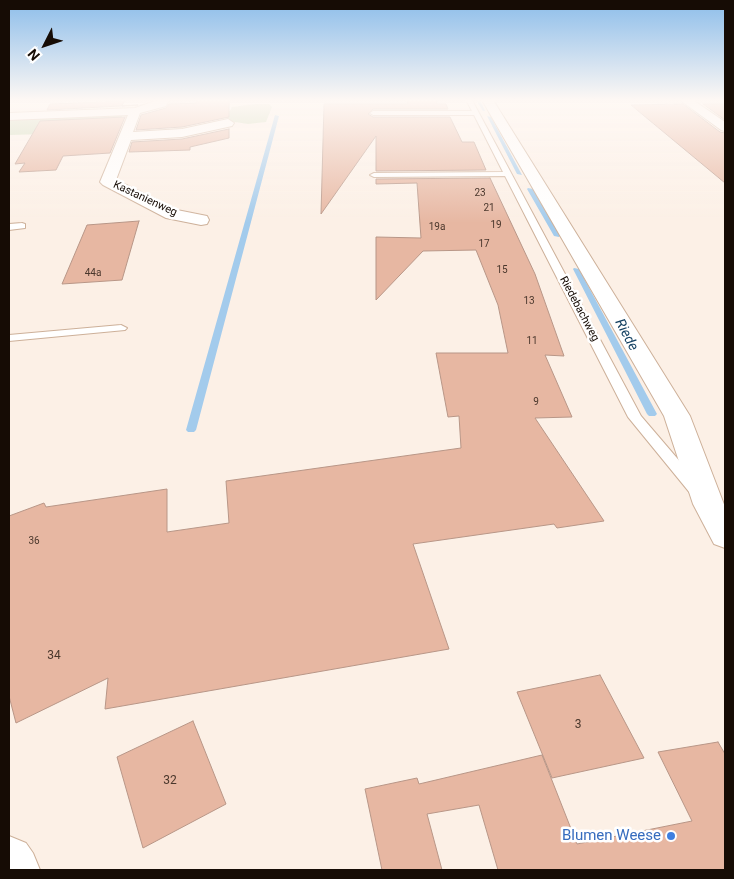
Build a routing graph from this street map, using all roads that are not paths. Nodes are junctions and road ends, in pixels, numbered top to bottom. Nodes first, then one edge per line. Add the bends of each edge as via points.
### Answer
1 (122, 141) edge
2 (495, 141) edge
3 (503, 141) edge
4 (508, 174) junction
5 (374, 175) dead end
6 (201, 220) dead end
7 (22, 226) dead end
8 (9, 227) edge
9 (121, 328) dead end
10 (9, 338) edge
11 (717, 501) edge
12 (725, 536) edge
13 (9, 860) edge
14 (16, 870) edge

1 - 6 street, Kastanienweg via 108,182 172,214
2 - 4 lane, Riedebachweg
3 - 11 street, Riedebachweg via 677,416
4 - 5 lane
4 - 11 lane, Riedebachweg via 635,417
7 - 8 lane
9 - 10 lane
11 - 12 street, Riedebachweg
13 - 14 street

